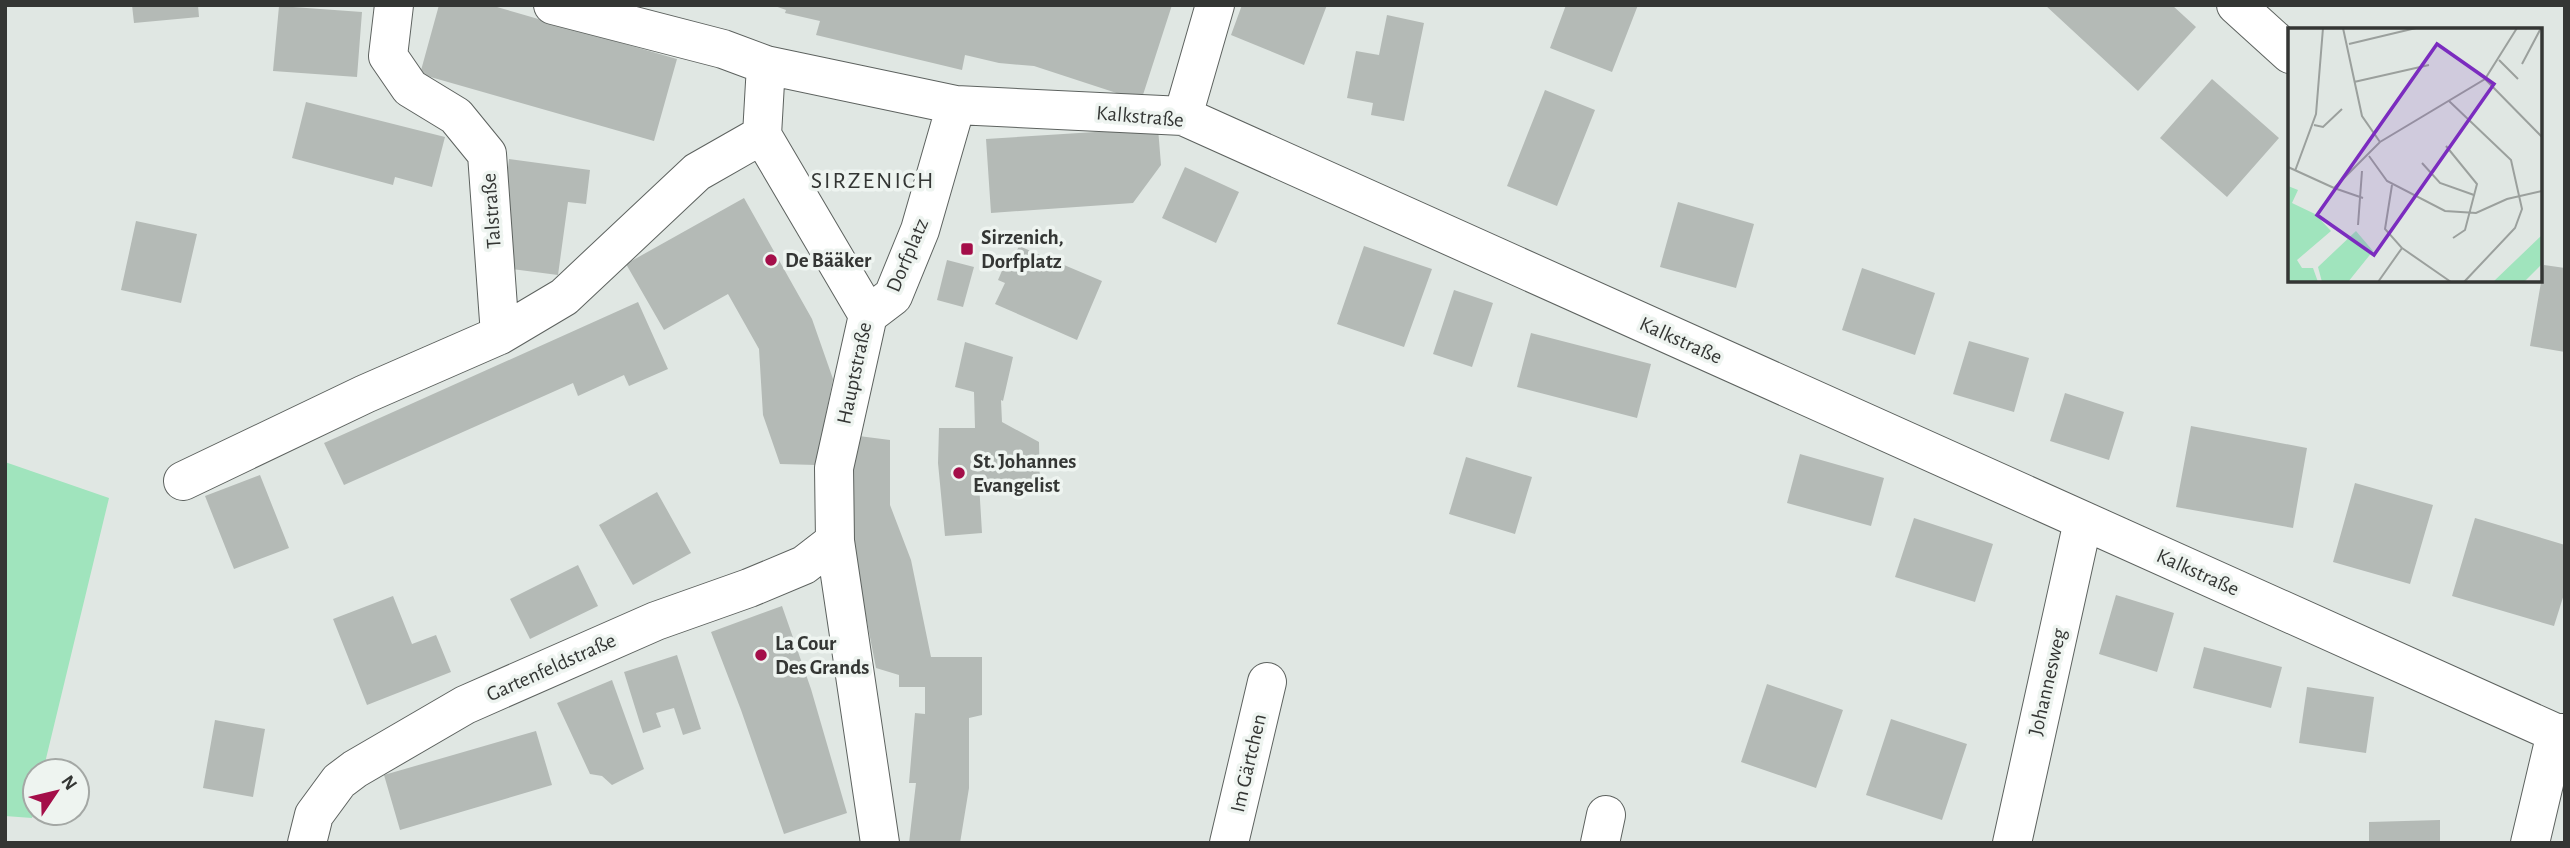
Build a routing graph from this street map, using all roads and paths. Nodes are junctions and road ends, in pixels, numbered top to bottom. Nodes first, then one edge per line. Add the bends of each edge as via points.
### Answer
1 (394, 5) edge
2 (553, 5) edge
3 (1215, 5) edge
4 (2236, 5) edge
5 (2288, 52) edge
6 (766, 65) junction
7 (956, 105) junction
8 (1183, 116) junction
9 (762, 135) junction
10 (867, 315) junction
11 (500, 335) junction
12 (183, 481) dead end
13 (2083, 521) junction
14 (835, 541) junction
15 (1267, 682) dead end
16 (2561, 733) edge
17 (307, 843) edge
18 (880, 843) edge
19 (1229, 843) edge
20 (2012, 843) edge
21 (2530, 843) edge

1 - 11 street, Talstraße via 387,56 410,88 456,117 487,154
2 - 6 street via 723,49
3 - 8 street
4 - 5 street
6 - 7 street, Kalkstraße
6 - 9 street
7 - 8 street, Kalkstraße
7 - 10 street, Dorfplatz via 920,230 893,296
8 - 13 street, Kalkstraße
9 - 10 street, Hauptstraße
9 - 11 street via 697,172 564,298
10 - 14 street, Hauptstraße via 834,468
11 - 12 street
13 - 16 street, Kalkstraße
13 - 20 street, Johannesweg
14 - 17 street, Gartenfeldstraße via 804,565 656,621 465,705 340,781 314,815
14 - 18 street, Hauptstraße
15 - 19 street, Im Gärtchen
16 - 21 street

